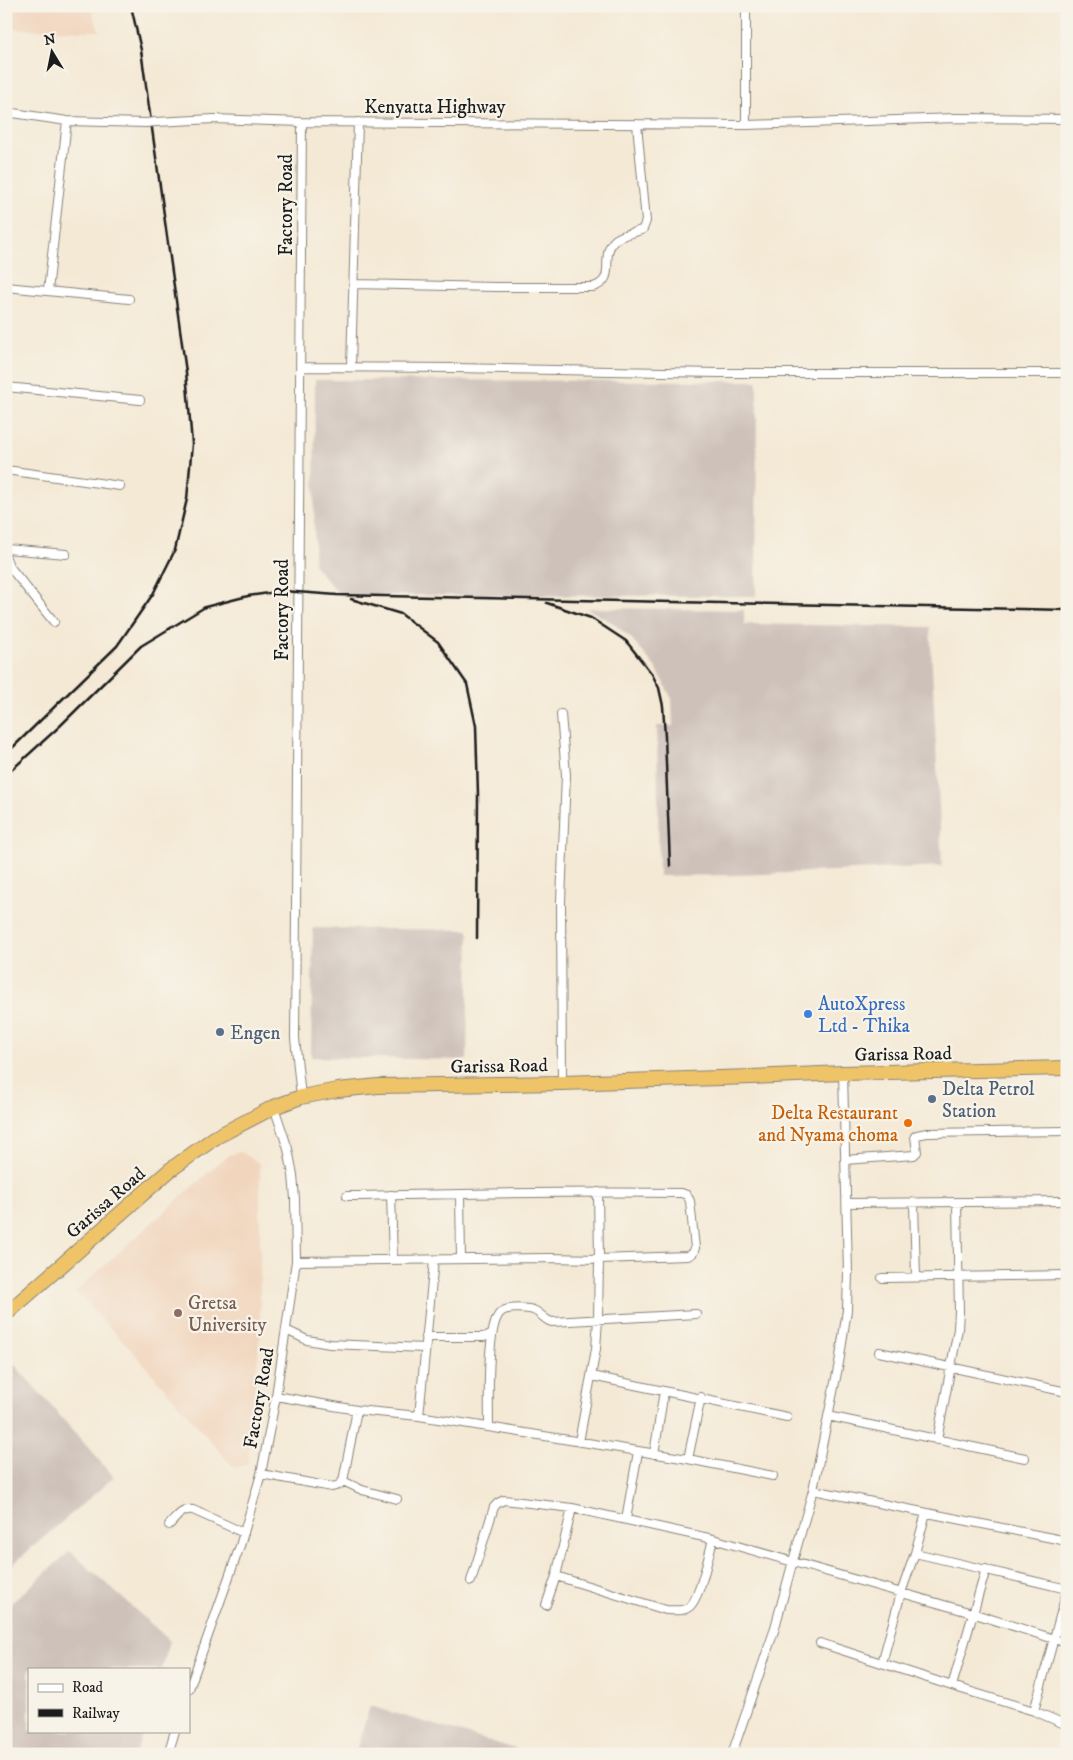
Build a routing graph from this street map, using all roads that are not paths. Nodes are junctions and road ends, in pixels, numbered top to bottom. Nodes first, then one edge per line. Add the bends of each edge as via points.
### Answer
1 (746, 6) edge
2 (6, 86) edge
3 (7, 112) edge
4 (1067, 119) edge
5 (67, 121) junction
6 (302, 122) junction
7 (358, 122) junction
8 (637, 124) junction
9 (746, 124) junction
10 (354, 284) junction
11 (6, 287) edge
12 (48, 291) junction
13 (129, 299) dead end
14 (301, 367) junction
15 (351, 367) junction
16 (1067, 373) edge
17 (6, 387) edge
18 (140, 400) dead end
19 (6, 470) edge
20 (120, 486) dead end
21 (6, 549) edge
22 (66, 554) dead end
23 (6, 558) edge
24 (54, 622) dead end
25 (561, 714) dead end
26 (1067, 1068) edge
27 (843, 1073) junction
28 (562, 1083) junction
29 (301, 1097) junction
30 (274, 1107) junction
31 (1067, 1131) edge
32 (845, 1160) junction
33 (598, 1192) junction
34 (460, 1194) junction
35 (391, 1195) junction
36 (347, 1196) dead end
37 (1067, 1201) edge
38 (847, 1203) junction
39 (914, 1203) junction
40 (957, 1203) junction
41 (461, 1259) junction
42 (599, 1259) junction
43 (393, 1260) junction
44 (434, 1260) junction
45 (296, 1261) junction
46 (1067, 1275) edge
47 (958, 1276) junction
48 (916, 1277) junction
49 (882, 1278) dead end
50 (6, 1314) edge
51 (696, 1314) dead end
52 (598, 1319) junction
53 (286, 1330) junction
54 (491, 1335) junction
55 (426, 1337) junction
56 (425, 1348) junction
57 (879, 1352) dead end
58 (950, 1367) junction
59 (592, 1376) junction
60 (664, 1391) junction
61 (1067, 1392) edge
62 (276, 1396) junction
63 (700, 1398) junction
64 (357, 1410) junction
65 (418, 1416) junction
66 (828, 1416) junction
67 (787, 1417) dead end
68 (489, 1427) junction
69 (936, 1440) junction
70 (579, 1442) junction
71 (638, 1452) junction
72 (654, 1454) junction
73 (1025, 1458) dead end
74 (688, 1459) junction
75 (261, 1474) junction
76 (774, 1476) dead end
77 (343, 1481) junction
78 (813, 1490) junction
79 (397, 1499) dead end
80 (572, 1508) junction
81 (926, 1513) junction
82 (626, 1520) junction
83 (169, 1526) dead end
84 (244, 1533) junction
85 (714, 1539) junction
86 (1067, 1541) edge
87 (916, 1553) junction
88 (793, 1561) junction
89 (986, 1569) junction
90 (556, 1576) junction
91 (471, 1581) dead end
92 (1067, 1590) edge
93 (901, 1593) junction
94 (546, 1605) dead end
95 (972, 1613) junction
96 (1055, 1639) junction
97 (820, 1643) dead end
98 (1067, 1643) edge
99 (882, 1663) junction
100 (190, 1686) edge
101 (952, 1686) junction
102 (1034, 1711) junction
103 (1067, 1725) edge
104 (174, 1732) edge
105 (168, 1754) edge
106 (732, 1754) edge

1 - 9 street
2 - 3 street
3 - 5 street, Kenyatta Highway
4 - 9 street, Kenyatta Highway via 956,118
5 - 6 street, Kenyatta Highway, bridge via 146,123 214,119
5 - 12 street
6 - 7 street, Kenyatta Highway
6 - 14 street, Factory Road
7 - 8 street, Kenyatta Highway
7 - 10 street
8 - 9 street, Kenyatta Highway
8 - 10 street via 646,221 643,229 616,239 610,246 606,280 601,284 593,287 496,287
10 - 15 street
11 - 12 street
12 - 13 street
14 - 15 street
14 - 29 street, Factory Road via 295,1038
15 - 16 street via 718,373
17 - 18 street
19 - 20 street
21 - 22 street
23 - 24 street
25 - 28 street via 566,775 561,901
26 - 27 highway, Garissa Road
27 - 28 highway, Garissa Road
27 - 32 street
28 - 29 highway, Garissa Road via 378,1086
29 - 30 highway, Garissa Road
30 - 45 street, Factory Road via 293,1175
30 - 50 highway, Garissa Road via 216,1137 170,1170
31 - 32 street via 927,1133 915,1136 917,1152 914,1155
32 - 38 street
33 - 34 street
33 - 42 street
33 - 42 street via 687,1195 695,1248 688,1256
34 - 35 street
34 - 41 street
35 - 36 street
35 - 43 street
37 - 40 street
38 - 39 street
38 - 66 street via 847,1310
39 - 40 street
39 - 48 street
40 - 47 street
41 - 42 street
41 - 44 street
42 - 52 street
43 - 44 street
43 - 45 street
44 - 55 street
45 - 53 street, Factory Road
46 - 47 street
47 - 48 street
47 - 58 street via 958,1329
48 - 49 street
51 - 52 street
52 - 54 street via 549,1322 530,1309 507,1309 498,1314
52 - 59 street
53 - 56 street via 307,1340 330,1344
53 - 62 street, Factory Road
54 - 55 street
54 - 68 street
55 - 56 street
56 - 65 street
57 - 58 street
58 - 61 street
58 - 69 street
59 - 60 street
59 - 70 street
60 - 63 street
60 - 72 street
62 - 64 street
62 - 75 street, Factory Road
63 - 67 street
63 - 74 street
64 - 65 street
64 - 77 street
65 - 68 street
66 - 69 street
66 - 78 street
68 - 70 street
69 - 73 street
70 - 71 street
71 - 72 street
71 - 82 street
72 - 74 street
74 - 76 street
75 - 77 street via 332,1487
75 - 84 street, Factory Road
77 - 79 street via 355,1488
78 - 81 street
78 - 88 street
80 - 82 street
80 - 90 street
80 - 91 street via 498,1502 489,1520
81 - 86 street
81 - 87 street
82 - 85 street
83 - 84 street via 189,1509
84 - 100 street, Factory Road
85 - 88 street
85 - 90 street via 696,1598 689,1608 679,1611 666,1610
87 - 89 street
87 - 93 street
88 - 93 street
88 - 106 street via 774,1631
89 - 92 street
89 - 95 street
90 - 94 street
92 - 96 street
93 - 95 street
93 - 99 street
95 - 96 street
95 - 101 street
96 - 98 street
96 - 102 street
97 - 99 street
99 - 101 street
101 - 102 street
102 - 103 street
104 - 105 street

